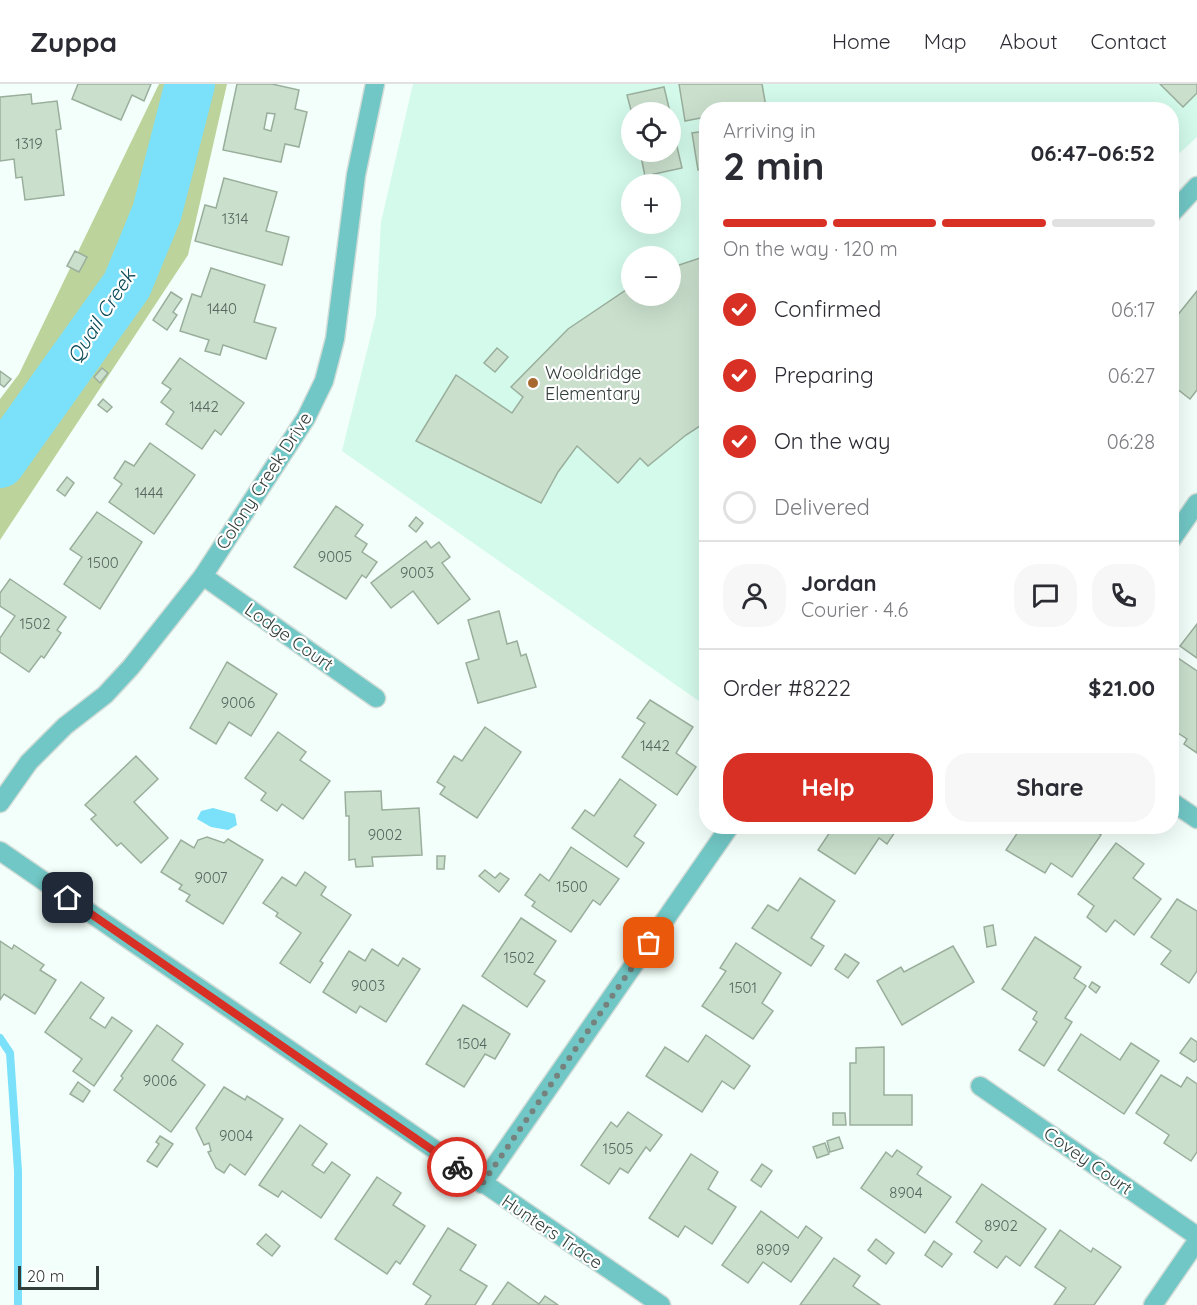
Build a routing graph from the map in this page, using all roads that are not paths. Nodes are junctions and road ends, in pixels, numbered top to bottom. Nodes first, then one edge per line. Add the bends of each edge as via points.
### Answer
1 (375, 84) edge
2 (1197, 186) edge
3 (1179, 205) edge
4 (1197, 503) edge
5 (1179, 529) edge
6 (203, 576) junction
7 (376, 698) dead end
8 (0, 803) edge
9 (1179, 807) edge
10 (1197, 819) edge
11 (724, 834) edge
12 (0, 851) edge
13 (980, 1086) dead end
14 (482, 1184) junction
15 (1197, 1236) edge
16 (1197, 1241) edge
17 (661, 1305) edge
18 (1153, 1305) edge

1 - 6 street, Colony Creek Drive via 356,175 335,339 324,381 306,418
2 - 3 street
4 - 5 street
6 - 7 street, Lodge Court
6 - 8 street, Colony Creek Drive via 131,667 29,762
9 - 10 street
11 - 14 street
12 - 14 street, Hunters Trace
13 - 15 street, Covey Court
14 - 17 street, Hunters Trace
16 - 18 street

